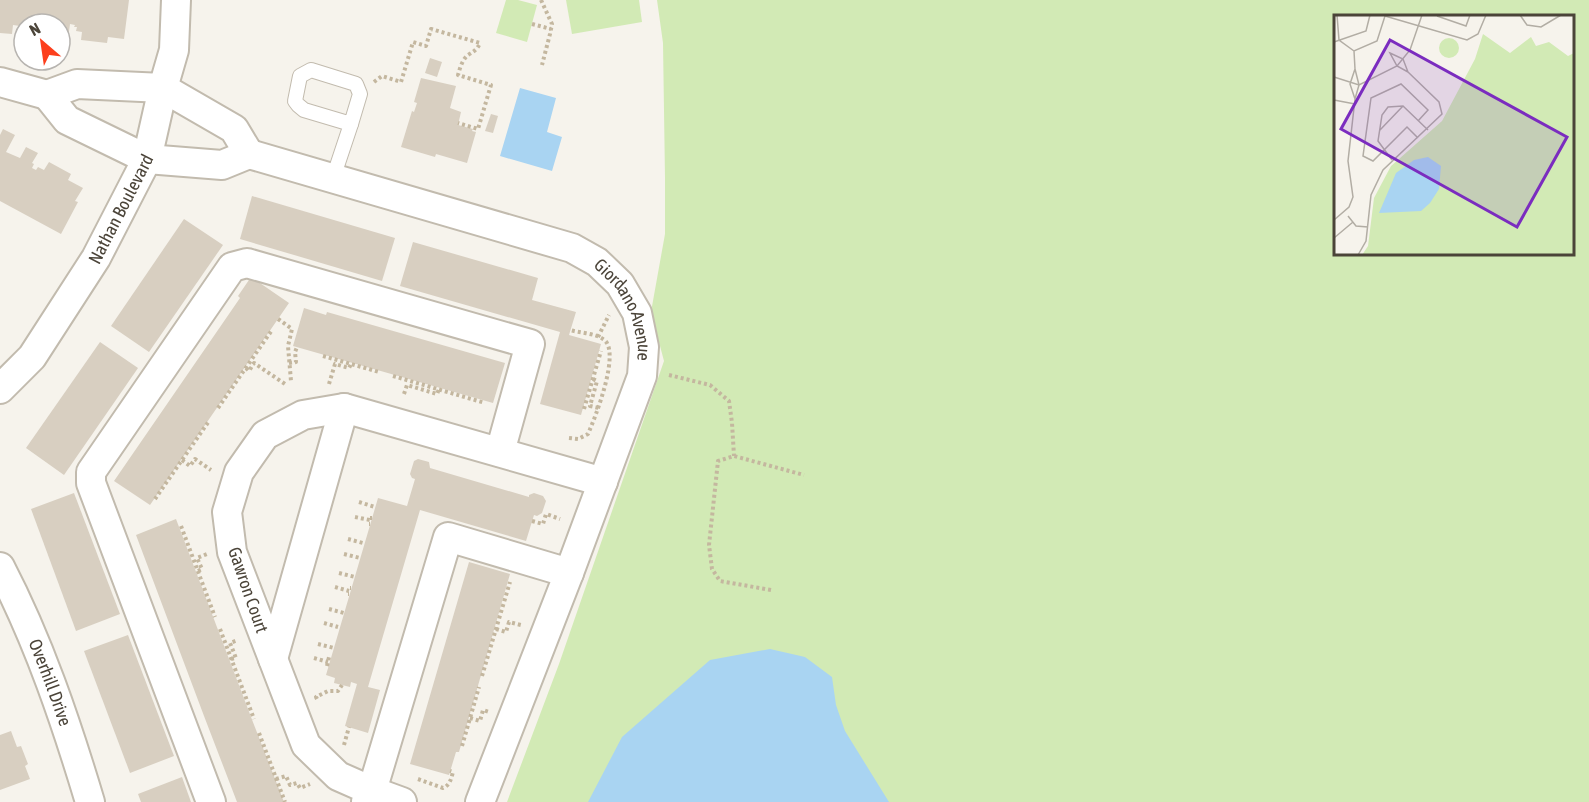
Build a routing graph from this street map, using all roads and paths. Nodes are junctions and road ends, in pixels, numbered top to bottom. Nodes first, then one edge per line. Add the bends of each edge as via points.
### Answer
1 (176, 0) edge
2 (541, 0) edge
3 (531, 24) dead end
4 (551, 29) junction
5 (542, 65) dead end
6 (0, 82) edge
7 (163, 88) junction
8 (360, 94) junction
9 (46, 95) junction
10 (458, 123) dead end
11 (351, 124) junction
12 (249, 154) junction
13 (147, 159) junction
14 (333, 178) junction
15 (613, 307) dead end
16 (278, 319) dead end
17 (570, 330) dead end
18 (271, 331) dead end
19 (598, 337) junction
20 (297, 347) dead end
21 (600, 352) dead end
22 (327, 357) dead end
23 (289, 363) junction
24 (351, 364) junction
25 (246, 368) junction
26 (642, 369) junction
27 (375, 371) dead end
28 (398, 377) dead end
29 (593, 379) junction
30 (291, 381) dead end
31 (285, 384) dead end
32 (329, 384) dead end
33 (0, 389) edge
34 (439, 390) junction
35 (404, 394) dead end
36 (483, 402) dead end
37 (585, 404) dead end
38 (219, 406) dead end
39 (344, 408) junction
40 (599, 408) junction
41 (208, 422) dead end
42 (569, 438) dead end
43 (500, 452) junction
44 (734, 456) junction
45 (178, 464) junction
46 (214, 472) dead end
47 (804, 475) dead end
48 (603, 482) junction
49 (156, 498) dead end
50 (359, 502) dead end
51 (375, 507) dead end
52 (355, 517) dead end
53 (562, 519) dead end
54 (370, 521) dead end
55 (532, 521) dead end
56 (181, 527) dead end
57 (348, 540) dead end
58 (363, 544) dead end
59 (208, 554) dead end
60 (344, 554) dead end
61 (360, 558) dead end
62 (196, 569) junction
63 (1, 573) edge
64 (339, 573) dead end
65 (569, 573) junction
66 (355, 578) dead end
67 (510, 581) dead end
68 (335, 587) dead end
69 (771, 590) dead end
70 (349, 591) dead end
71 (328, 609) dead end
72 (344, 613) dead end
73 (214, 614) dead end
74 (324, 623) dead end
75 (339, 626) dead end
76 (530, 628) dead end
77 (495, 630) junction
78 (220, 632) dead end
79 (238, 640) dead end
80 (318, 644) dead end
81 (334, 648) dead end
82 (314, 658) dead end
83 (231, 659) junction
84 (273, 659) junction
85 (328, 662) dead end
86 (482, 674) dead end
87 (342, 685) dead end
88 (478, 690) dead end
89 (316, 697) dead end
90 (253, 718) dead end
91 (349, 727) dead end
92 (260, 736) dead end
93 (462, 745) dead end
94 (343, 751) dead end
95 (450, 771) dead end
96 (276, 779) junction
97 (311, 784) dead end
98 (434, 785) dead end
99 (369, 797) edge
100 (85, 801) edge
101 (211, 802) edge
102 (285, 802) edge
103 (402, 802) edge
104 (480, 802) edge

1 - 7 street, Nathan Boulevard via 174,50
2 - 4 path
3 - 4 path
4 - 5 path
6 - 9 street
7 - 9 street via 77,84
7 - 12 street via 234,129
7 - 13 street, Nathan Boulevard
8 - 10 path via 382,76 401,82 413,42 426,46 431,29 480,44 463,61 458,75 491,86 478,129
8 - 11 lane
8 - 11 lane via 356,84 322,73 311,70 300,76 295,101 298,105
9 - 13 street via 67,120
11 - 14 lane
12 - 13 street via 222,165
12 - 14 street, Giordano Avenue
13 - 33 street, Nathan Boulevard via 96,258 32,357
14 - 26 street, Giordano Avenue via 572,248 597,262 620,284 637,313 644,347
15 - 19 path
16 - 23 path via 292,329
17 - 19 path
18 - 25 path
19 - 40 path via 608,343 610,355
20 - 23 path via 296,362
21 - 29 path
22 - 24 path
23 - 30 path
24 - 27 path
24 - 32 path via 349,368 335,364
25 - 31 path via 249,371 254,363
25 - 38 path
26 - 44 path via 710,385 729,401
26 - 48 street, Giordano Avenue
28 - 34 path
29 - 37 path
29 - 40 path via 597,381 590,406
34 - 35 path via 437,394 406,385
34 - 36 path
39 - 43 street, Gawron Court
39 - 84 street, Gawron Court
39 - 84 street, Gawron Court via 303,414 265,435 239,472 227,512 232,552
40 - 42 path via 588,434
41 - 45 path
43 - 48 street, Gawron Court
43 - 101 street via 530,344 247,263 232,267 91,472 91,483
44 - 47 path
44 - 69 path via 718,461 709,545 712,568 720,581
45 - 46 path via 190,466 195,459
45 - 49 path
48 - 65 street, Giordano Avenue
50 - 51 path
52 - 54 path
53 - 55 path via 546,514 543,524
56 - 62 path
57 - 58 path
59 - 62 path via 197,558 202,569
60 - 61 path
62 - 73 path
63 - 100 street, Overhill Drive via 61,708
64 - 66 path
65 - 99 street via 448,537
65 - 104 street, Giordano Avenue
67 - 77 path
68 - 70 path
71 - 72 path
74 - 75 path
76 - 77 path via 509,622 506,632
77 - 86 path
78 - 83 path
79 - 83 path via 230,643 236,658
80 - 81 path
82 - 85 path
83 - 90 path
84 - 99 street, Gawron Court via 306,745
87 - 89 path via 338,691
88 - 93 path
91 - 94 path
92 - 96 path
95 - 98 path via 453,772 448,787
96 - 97 path via 286,776 290,785 297,783 300,788
96 - 102 path
99 - 103 street, Gawron Court

